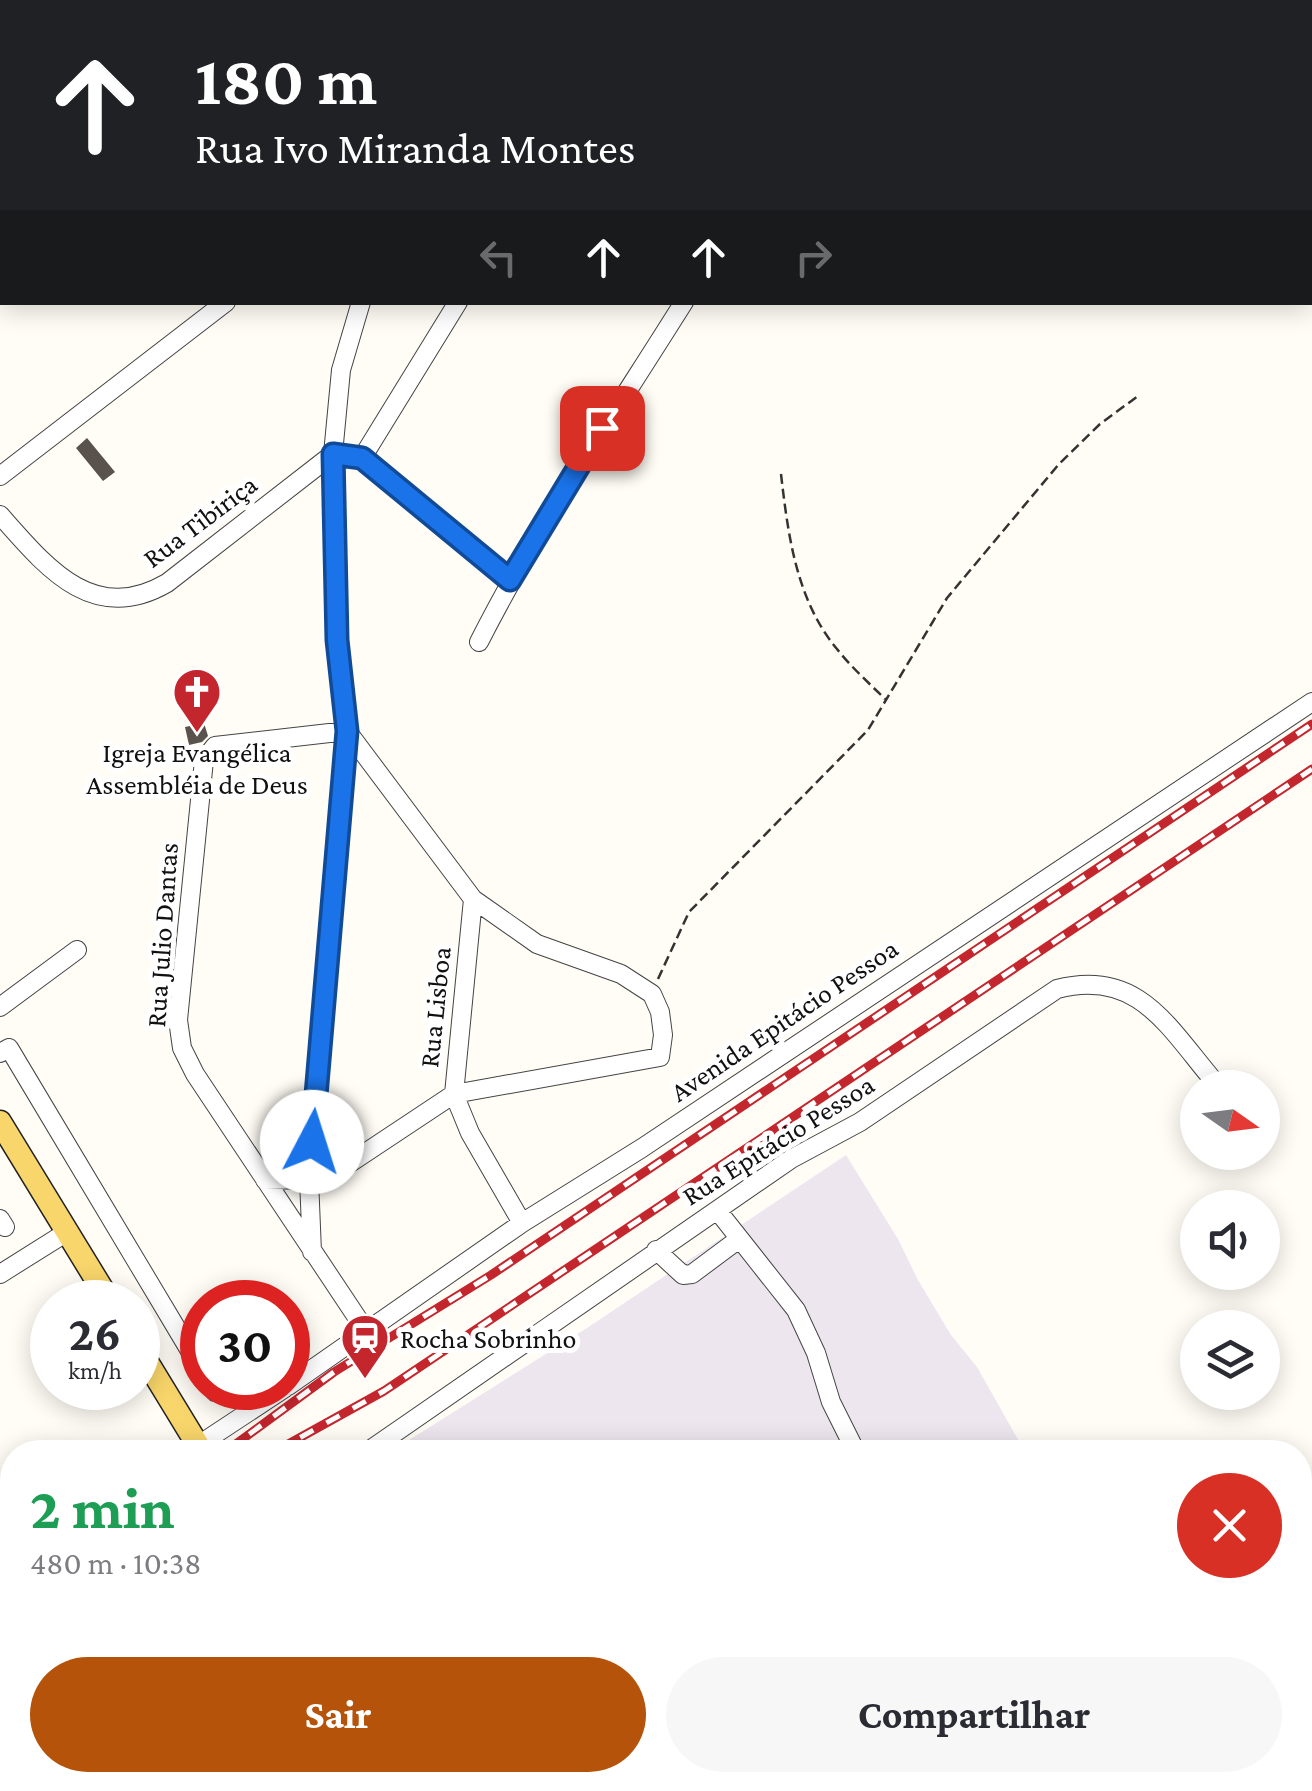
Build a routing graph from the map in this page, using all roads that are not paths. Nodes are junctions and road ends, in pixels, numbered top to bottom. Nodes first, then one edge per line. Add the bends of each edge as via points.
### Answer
1 (222, 305) edge
2 (360, 305) edge
3 (456, 305) edge
4 (682, 305) edge
5 (333, 454) junction
6 (362, 458) junction
7 (0, 476) edge
8 (0, 514) edge
9 (510, 580) junction
10 (479, 642) dead end
11 (1312, 702) edge
12 (347, 731) junction
13 (473, 898) junction
14 (77, 950) dead end
15 (0, 1007) edge
16 (3, 1044) edge
17 (1205, 1070) edge
18 (454, 1094) junction
19 (0, 1122) edge
20 (310, 1179) junction
21 (265, 1180) junction
22 (716, 1210) junction
23 (522, 1224) junction
24 (68, 1232) junction
25 (739, 1239) junction
26 (656, 1250) junction
27 (312, 1252) junction
28 (0, 1274) edge
29 (97, 1280) edge
30 (366, 1331) junction
31 (180, 1335) edge
32 (310, 1370) edge
33 (160, 1386) edge
34 (253, 1410) edge
35 (190, 1440) edge
36 (210, 1440) edge
37 (385, 1440) edge
38 (850, 1440) edge

1 - 7 street
2 - 5 street via 341,370
3 - 6 street
4 - 9 street
5 - 6 street
5 - 8 street, Rua Tibiriça via 167,583 128,600 66,579
5 - 12 street via 337,640
6 - 9 street
9 - 10 street
11 - 23 street, Avenida Epitácio Pessoa
12 - 13 street
12 - 20 street
12 - 21 street, Rua Julio Dantas via 215,746 204,760 180,989 182,1048
13 - 18 street, Rua Lisboa
13 - 18 street via 537,944 621,974 652,994 664,1035 660,1057
14 - 15 street
16 - 31 street
17 - 22 street, Rua Epitácio Pessoa via 1154,1010 1118,986 1082,982 1057,989
18 - 20 street via 344,1167
18 - 23 street, Rua Lisboa
19 - 24 main road
20 - 21 street
20 - 27 street
21 - 27 street, Rua Julio Dantas
22 - 25 street
22 - 26 street, Rua Epitácio Pessoa
23 - 30 street, Avenida Epitácio Pessoa
24 - 28 street
24 - 29 main road
25 - 26 street via 692,1274 683,1275
25 - 38 street via 796,1310
26 - 37 street, Rua Epitácio Pessoa
27 - 30 street, Rua Julio Dantas
30 - 32 street, Avenida Epitácio Pessoa
33 - 35 main road
34 - 36 street, Avenida Epitácio Pessoa

